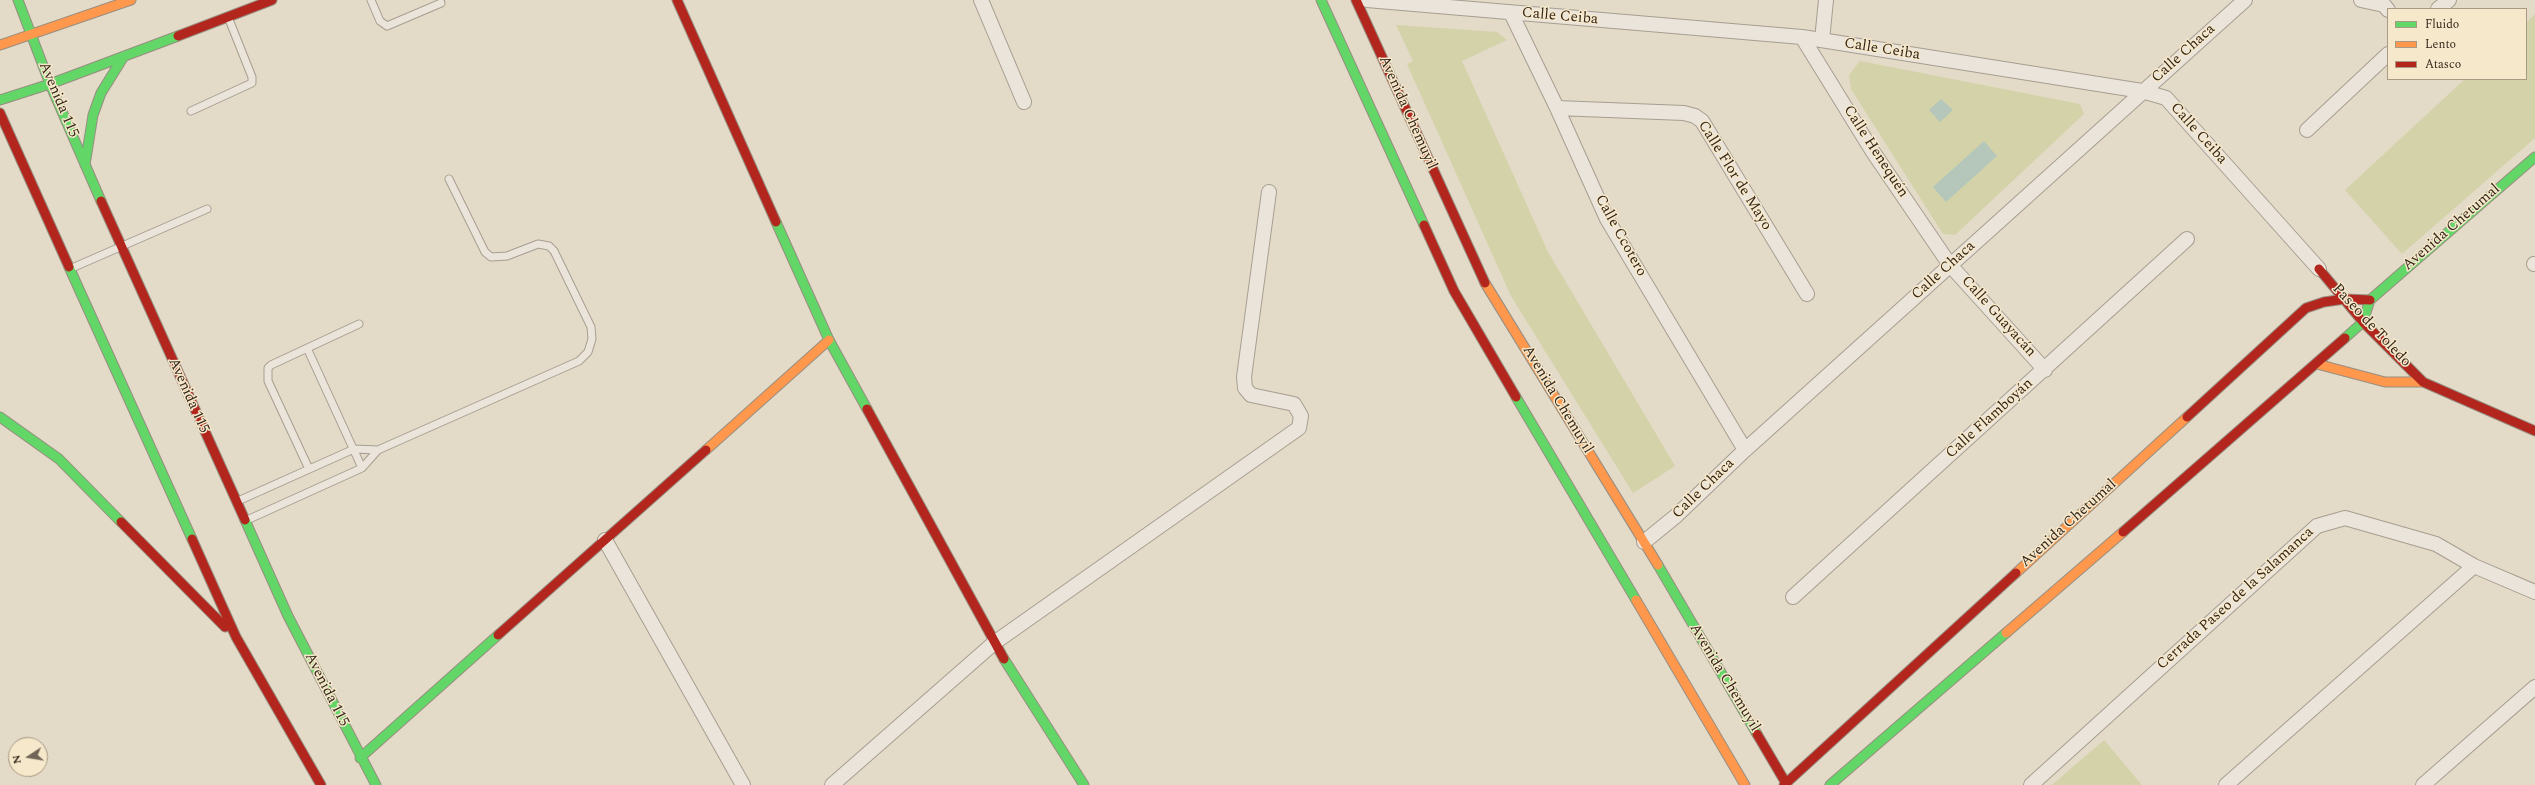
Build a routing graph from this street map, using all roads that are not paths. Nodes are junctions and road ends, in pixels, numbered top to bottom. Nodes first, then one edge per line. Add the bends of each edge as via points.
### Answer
1 (18, 0) edge
2 (131, 0) edge
3 (272, 0) edge
4 (371, 0) edge
5 (677, 0) edge
6 (981, 0) edge
7 (1321, 0) edge
8 (1356, 0) edge
9 (1367, 0) edge
10 (1826, 0) edge
11 (2244, 0) edge
12 (2361, 0) edge
13 (2449, 0) edge
14 (441, 3) dead end
15 (2439, 8) edge
16 (2387, 9) edge
17 (1511, 13) junction
18 (228, 17) junction
19 (31, 35) junction
20 (1802, 37) junction
21 (1822, 40) junction
22 (0, 45) edge
23 (2387, 55) edge
24 (124, 56) junction
25 (50, 84) junction
26 (2142, 91) junction
27 (0, 100) edge
28 (1024, 102) dead end
29 (1558, 108) junction
30 (191, 111) dead end
31 (0, 113) edge
32 (2307, 130) dead end
33 (2535, 157) edge
34 (85, 165) junction
35 (449, 179) dead end
36 (1269, 192) dead end
37 (207, 209) dead end
38 (2187, 239) dead end
39 (121, 248) junction
40 (1950, 265) junction
41 (70, 269) junction
42 (2319, 269) joint
43 (1807, 294) dead end
44 (2345, 299) junction
45 (2370, 300) junction
46 (2363, 322) junction
47 (359, 324) dead end
48 (829, 340) junction
49 (307, 348) junction
50 (2317, 364) junction
51 (2045, 370) junction
52 (2423, 382) junction
53 (0, 417) edge
54 (2535, 431) edge
55 (354, 449) junction
56 (378, 450) junction
57 (1745, 450) junction
58 (362, 468) junction
59 (309, 469) junction
60 (236, 502) junction
61 (245, 521) junction
62 (605, 540) junction
63 (1644, 542) junction
64 (2474, 566) junction
65 (2533, 586) edge
66 (1793, 597) dead end
67 (236, 637) junction
68 (994, 643) junction
69 (2535, 687) edge
70 (360, 758) junction
71 (317, 784) edge
72 (1786, 784) edge
73 (376, 785) edge
74 (742, 785) edge
75 (832, 785) edge
76 (1084, 785) edge
77 (1745, 785) edge
78 (1830, 785) edge
79 (2031, 785) edge
80 (2226, 785) edge
81 (2423, 785) edge

1 - 19 main road, Avenida 115
2 - 19 main road
3 - 18 main road
4 - 14 lane via 380,21 387,26
5 - 48 main road
6 - 28 street
7 - 77 main road, Avenida Chemuyil via 1458,290
8 - 63 main road, Avenida Chemuyil via 1478,280
9 - 17 street, Calle Ceiba
10 - 21 street
11 - 26 street, Calle Chaca
12 - 16 street
13 - 15 street
17 - 20 street, Calle Ceiba
17 - 29 street, Calle Ccotero
18 - 24 main road
18 - 30 lane via 252,82
19 - 22 main road
19 - 25 main road, Avenida 115
20 - 21 street, Calle Ceiba
20 - 40 street, Calle Henequén via 1873,152
21 - 26 street, Calle Ceiba
23 - 32 street
24 - 25 main road
24 - 34 main road via 101,92 93,115
25 - 27 main road
25 - 34 main road, Avenida 115
26 - 40 street, Calle Chaca
26 - 42 street, Calle Ceiba via 2166,98
29 - 43 street, Calle Flor de Mayo via 1684,113 1702,121
29 - 57 street, Calle Ccotero via 1608,219
31 - 41 main road
33 - 45 main road, Avenida Chetumal
34 - 39 main road, Avenida 115
35 - 56 lane via 485,252 491,257 507,256 538,244 549,246 591,327 592,339 588,352 579,360
36 - 68 street via 1244,378 1245,388 1251,395 1294,404 1301,416 1300,428
37 - 39 lane
38 - 51 street, Calle Flamboyán
39 - 41 lane
39 - 60 main road, Avenida 115
40 - 51 street, Calle Guayacán
40 - 57 street, Calle Chaca
41 - 67 main road
42 - 44 main road, Paseo de Toledo
44 - 45 main road, Avenida Chetumal
44 - 46 main road, Paseo de Toledo
44 - 72 main road, Avenida Chetumal via 2306,308
45 - 46 main road
46 - 50 main road
46 - 52 main road, Paseo de Toledo
47 - 49 lane
48 - 62 main road
48 - 68 main road
49 - 55 lane
49 - 59 lane via 271,365 267,373 268,381
50 - 52 main road, Paseo de Toledo via 2385,382
50 - 78 main road
51 - 66 street, Calle Flamboyán
52 - 54 main road, Paseo de Toledo
53 - 67 main road via 59,459
55 - 56 lane
55 - 58 lane
55 - 59 lane
56 - 58 lane
57 - 63 street, Calle Chaca via 1676,516
58 - 61 lane
59 - 60 lane
60 - 61 main road, Avenida 115
61 - 70 main road, Avenida 115 via 288,616
62 - 70 main road
62 - 74 street
63 - 72 main road, Avenida Chemuyil
64 - 65 street, Cerrada Paseo de la Salamanca
64 - 79 street, Cerrada Paseo de la Salamanca via 2436,544 2345,518 2318,526
64 - 80 street
67 - 71 main road
68 - 75 street
68 - 76 main road
69 - 81 street
70 - 73 main road, Avenida 115

